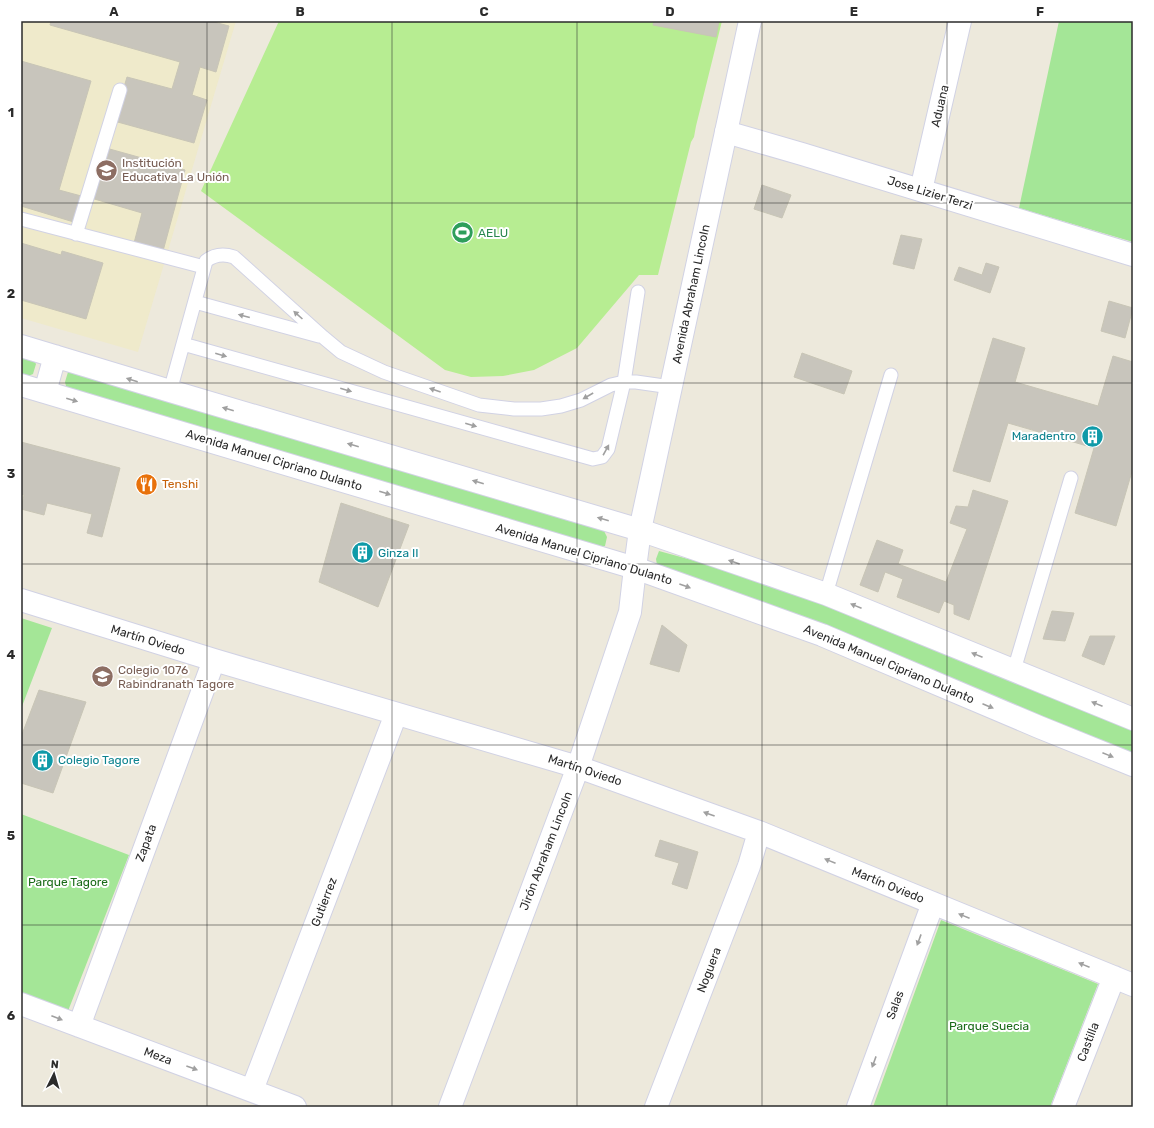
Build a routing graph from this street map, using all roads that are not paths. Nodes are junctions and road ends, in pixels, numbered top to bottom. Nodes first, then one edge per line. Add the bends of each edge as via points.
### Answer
1 (750, 21) edge
2 (960, 21) edge
3 (120, 90) dead end
4 (726, 132) junction
5 (921, 190) junction
6 (21, 219) edge
7 (76, 234) junction
8 (1133, 255) edge
9 (204, 268) junction
10 (638, 292) dead end
11 (194, 302) junction
12 (323, 337) junction
13 (184, 344) junction
14 (21, 346) edge
15 (55, 356) junction
16 (891, 375) dead end
17 (624, 382) junction
18 (21, 385) edge
19 (671, 387) junction
20 (170, 391) junction
21 (45, 392) junction
22 (1071, 478) dead end
23 (640, 530) junction
24 (635, 568) junction
25 (826, 594) junction
26 (21, 600) edge
27 (214, 660) junction
28 (1014, 670) junction
29 (396, 714) junction
30 (1133, 719) edge
31 (1133, 765) edge
32 (578, 767) junction
33 (759, 832) junction
34 (933, 903) junction
35 (1123, 981) edge
36 (21, 1004) edge
37 (79, 1026) junction
38 (252, 1090) junction
39 (295, 1107) edge
40 (450, 1107) edge
41 (656, 1107) edge
42 (858, 1107) edge
43 (1063, 1107) edge

1 - 4 street, Avenida Abraham Lincoln
2 - 5 street, Aduana
3 - 7 lane
4 - 5 street, Jose Lizier Terzi
4 - 19 street, Avenida Abraham Lincoln
5 - 8 street, Jose Lizier Terzi
6 - 7 lane
7 - 9 lane
9 - 11 lane
12 -> 9 lane via 234,257 226,254 210,257
10 - 17 lane
12 -> 11 lane
11 - 13 lane
17 -> 12 lane via 561,406 514,409 479,405 384,372 341,352
13 -> 17 lane via 593,459 602,457 608,450
13 - 20 lane
14 - 15 street
20 -> 15 street
15 - 21 street
16 - 25 lane
17 - 19 lane
18 - 21 street, Avenida Manuel Cipriano Dulanto
19 - 23 street, Avenida Abraham Lincoln
23 -> 20 street
21 -> 24 street, Avenida Manuel Cipriano Dulanto
22 - 28 lane
23 - 24 street, Avenida Abraham Lincoln
25 -> 23 street
24 -> 31 street, Avenida Manuel Cipriano Dulanto via 822,635
24 - 32 street, Jirón Abraham Lincoln via 630,612
28 -> 25 street
26 - 27 street, Martín Oviedo
27 - 29 street, Martín Oviedo
27 - 37 street, Zapata
30 -> 28 street
29 - 32 street, Martín Oviedo
29 - 38 street, Gutierrez
33 -> 32 street, Martín Oviedo
32 - 40 street, Jirón Abraham Lincoln
34 -> 33 street, Martín Oviedo
33 - 41 street, Noguera via 749,866
35 -> 34 street, Martín Oviedo
34 -> 42 street, Salas
35 - 43 street, Castilla
36 -> 37 street, Meza
37 -> 38 street, Meza
38 - 39 street, Meza

